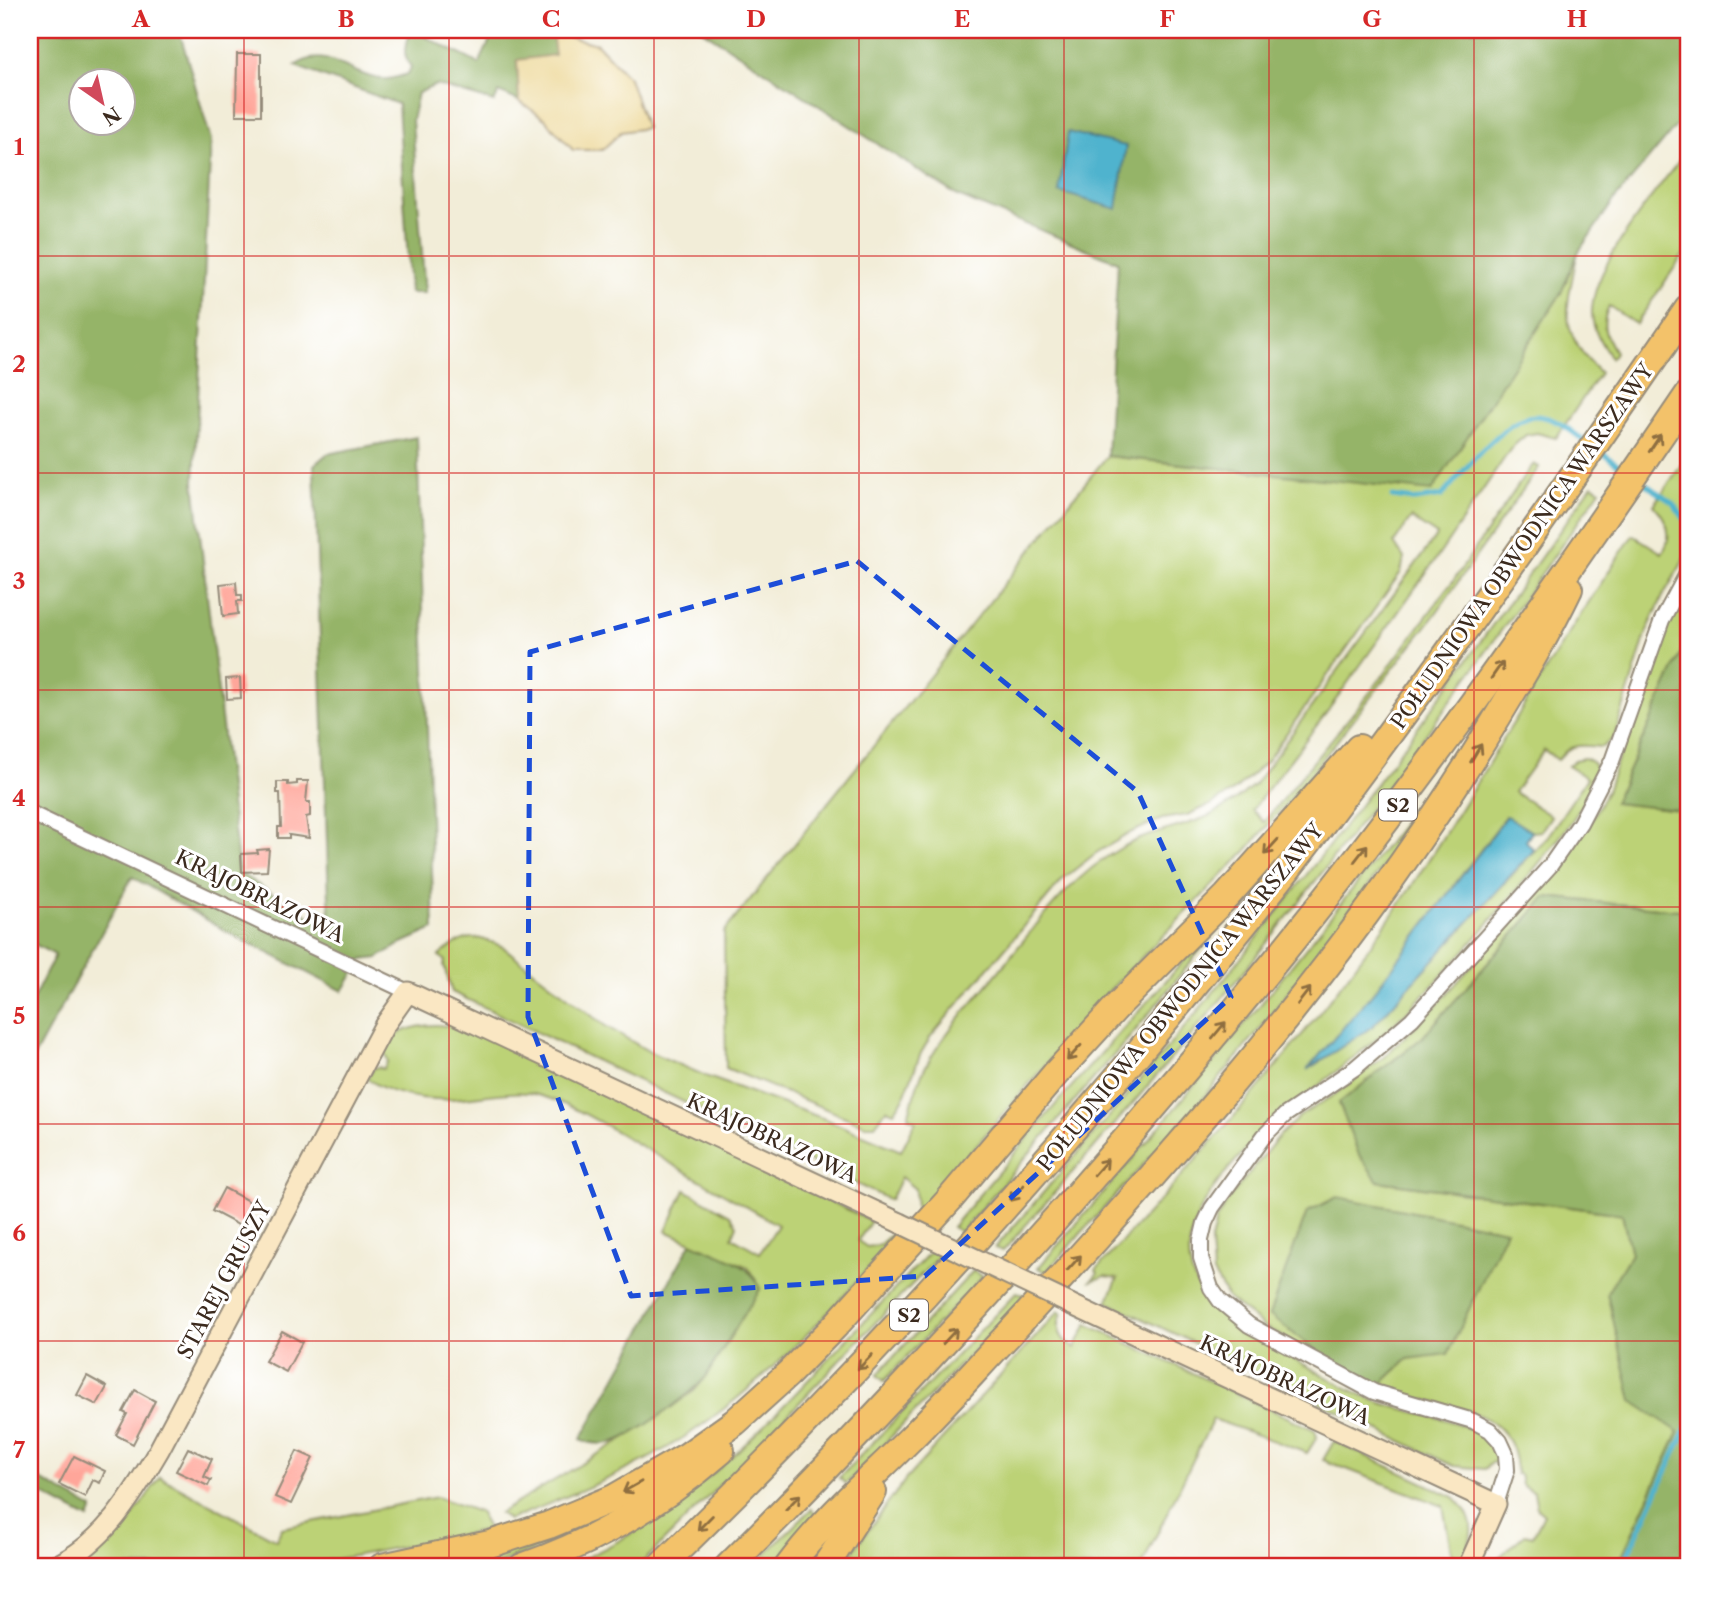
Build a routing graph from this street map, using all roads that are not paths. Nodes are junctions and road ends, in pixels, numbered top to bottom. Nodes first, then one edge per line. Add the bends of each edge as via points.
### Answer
1 (1688, 309) edge
2 (1687, 397) edge
3 (1605, 516) junction
4 (1688, 572) edge
5 (1493, 593) junction
6 (30, 813) edge
7 (408, 992) junction
8 (887, 1269) junction
9 (911, 1438) junction
10 (1496, 1504) junction
11 (53, 1567) edge
12 (382, 1567) edge
13 (522, 1567) edge
14 (660, 1567) edge
15 (727, 1567) edge
16 (788, 1567) edge
17 (825, 1567) edge
18 (1468, 1567) edge

1 - 5 highway, POŁUDNIOWA OBWODNICA WARSZAWY / S2
3 -> 2 highway, S2
9 -> 3 highway via 1183,1143 1317,981 1461,778 1548,633
15 -> 3 highway, S2 via 985,1298 1231,1016 1426,767
4 - 10 street via 1662,620 1612,761 1580,823 1550,866 1412,1018 1264,1136 1212,1208 1201,1240 1201,1258 1211,1288 1249,1325 1374,1392 1490,1430 1506,1454 1507,1470
5 -> 8 highway via 1271,848 1119,1003
5 -> 14 highway, POŁUDNIOWA OBWODNICA WARSZAWY / S2 via 1284,874 1062,1143 863,1364
6 - 7 street, KRAJOBRAZOWA
7 - 10 street, KRAJOBRAZOWA, bridge
7 - 11 street, STAREJ GRUSZY via 384,1026 135,1492 114,1521 83,1549
8 -> 12 highway via 788,1374 735,1422 687,1456 614,1498 550,1525 490,1544
8 - 13 highway via 790,1386 703,1467 628,1518
9 - 16 highway via 845,1502
9 - 17 highway
10 - 18 street

